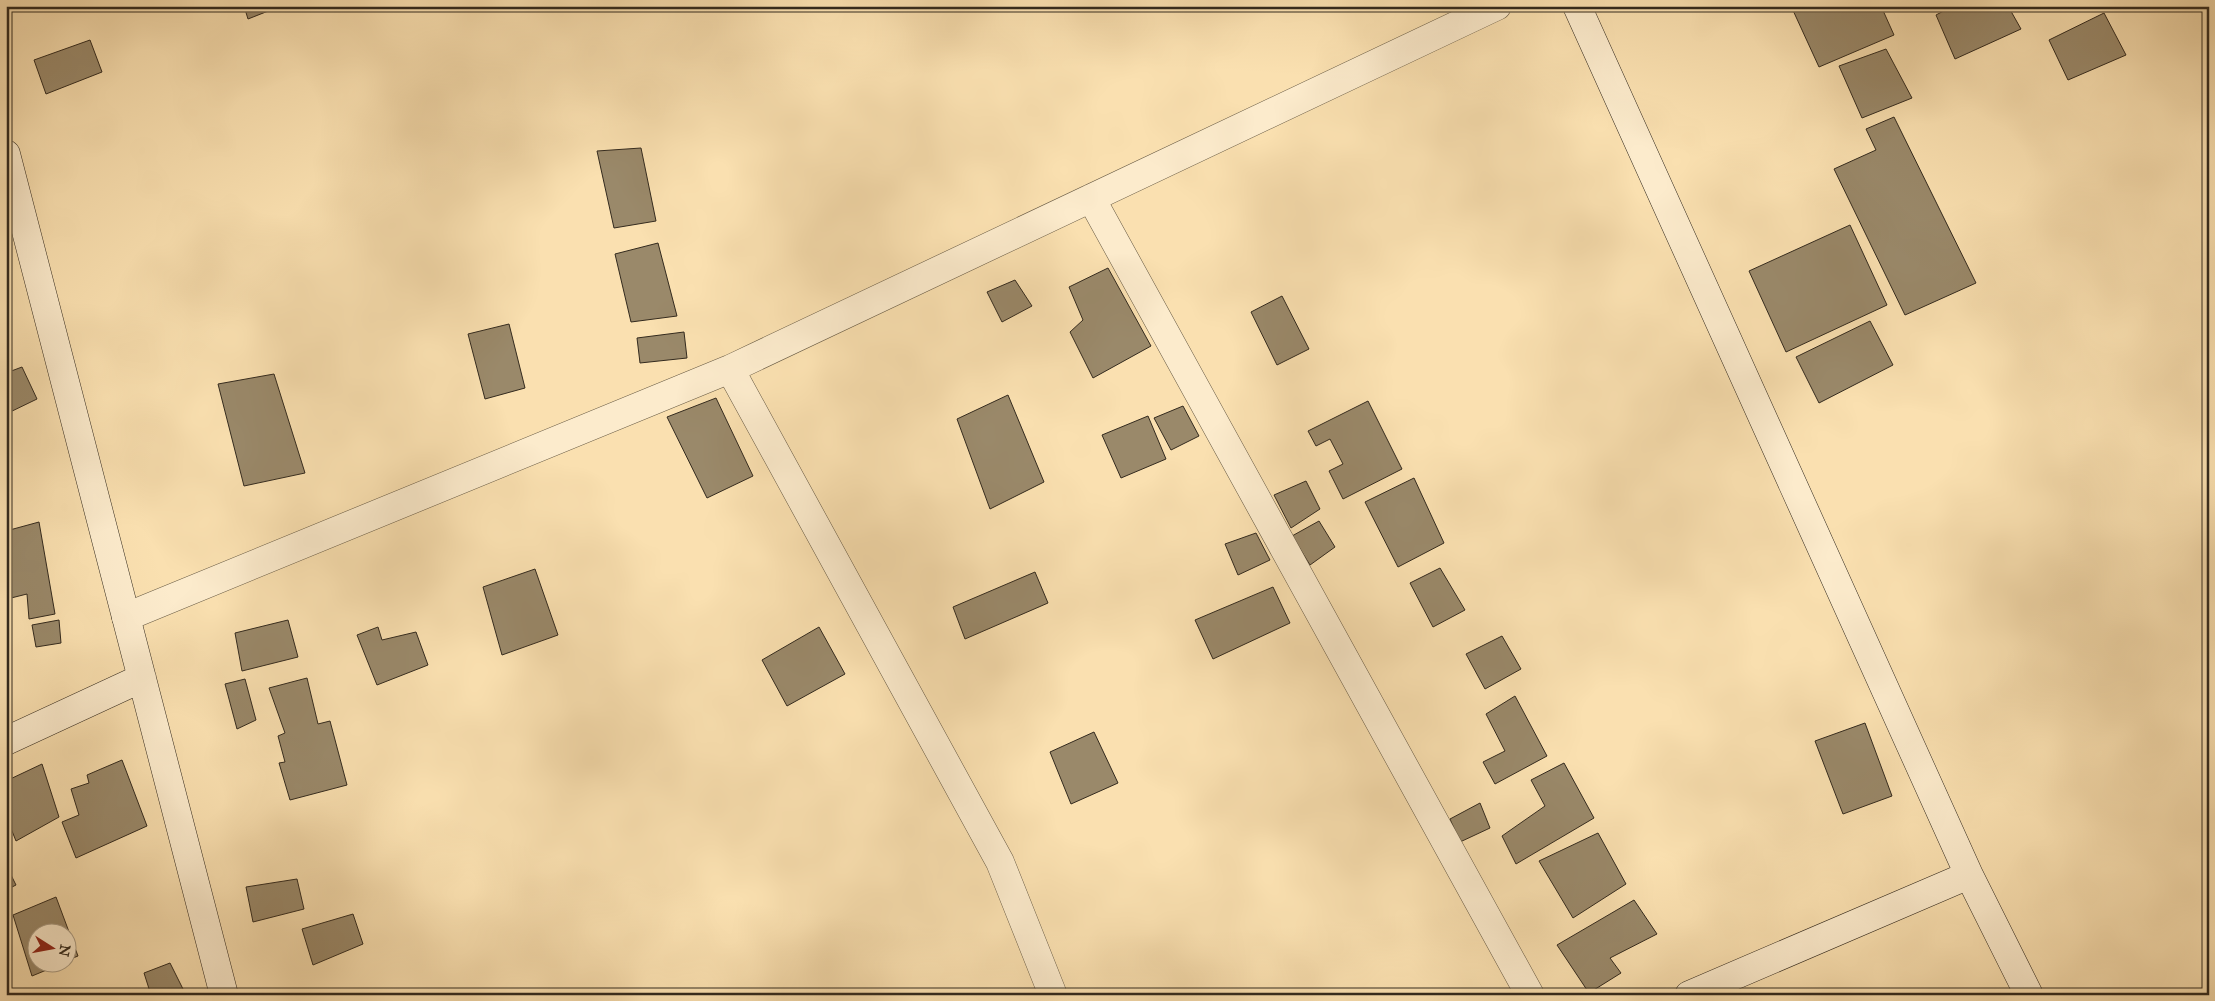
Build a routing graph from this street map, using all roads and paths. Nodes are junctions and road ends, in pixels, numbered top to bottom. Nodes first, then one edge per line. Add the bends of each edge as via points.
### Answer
1 (1497, 6) edge
2 (1576, 6) edge
3 (6, 154) edge
4 (1091, 198) junction
5 (730, 369) junction
6 (126, 617) junction
7 (142, 678) junction
8 (6, 741) edge
9 (1969, 875) junction
10 (224, 995) edge
11 (1053, 995) edge
12 (1530, 995) edge
13 (1689, 995) edge
14 (2029, 995) edge

1 - 4 street
2 - 9 street
3 - 6 street
4 - 5 street
4 - 12 street
5 - 6 street
5 - 11 street via 1000,862
6 - 7 street
7 - 8 street
7 - 10 street
9 - 13 street
9 - 14 street

